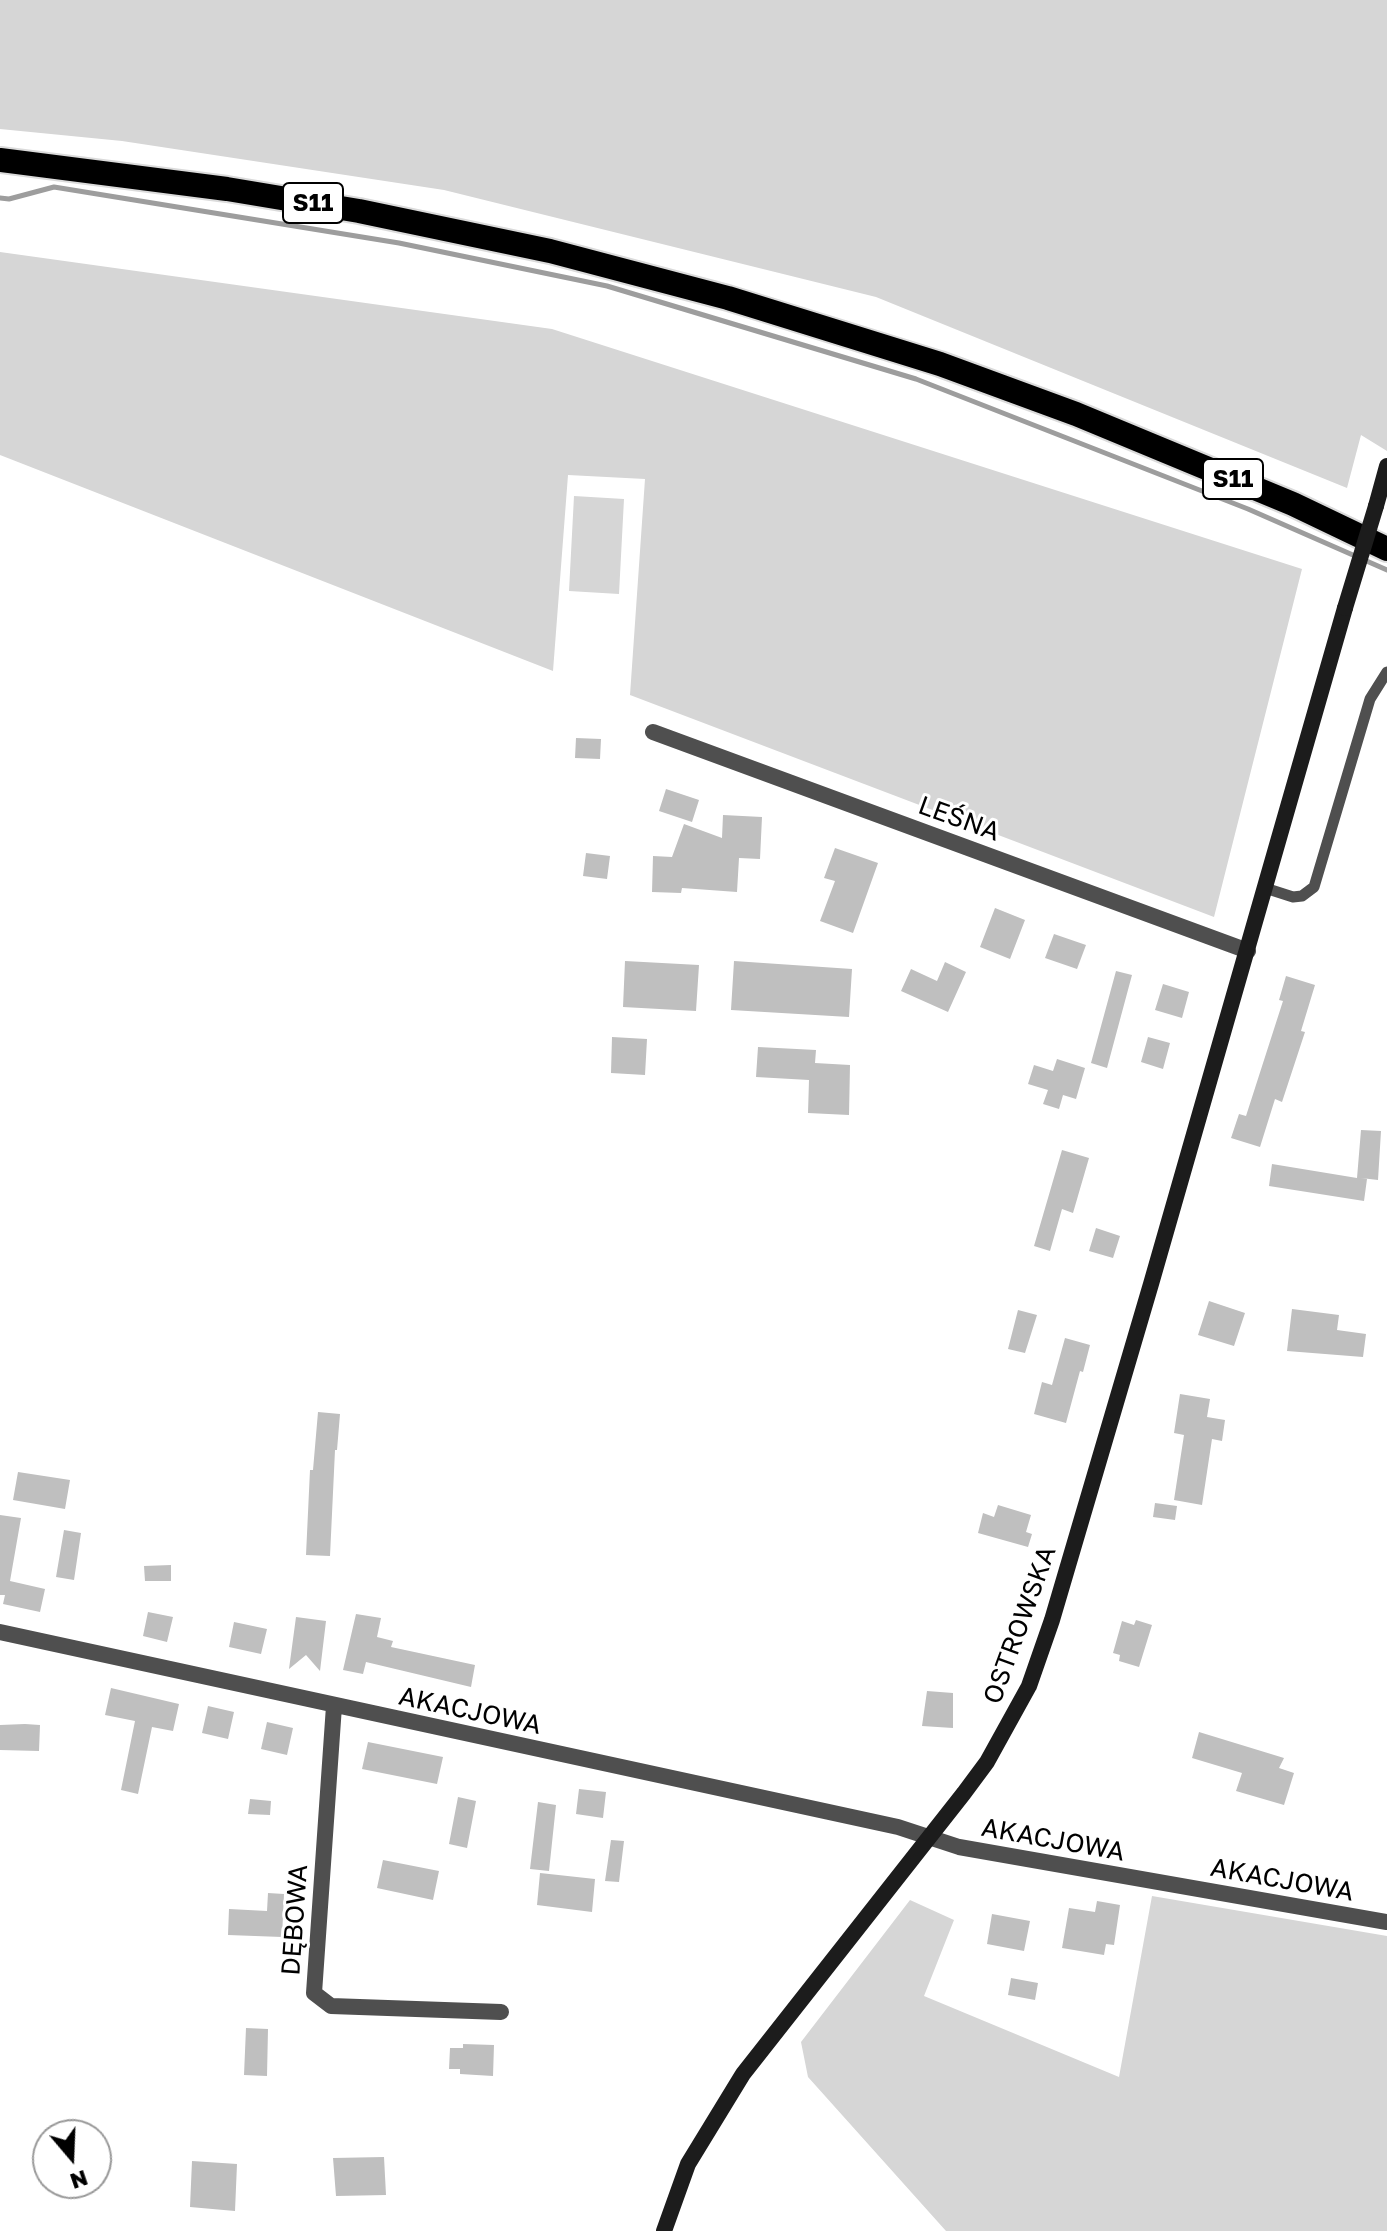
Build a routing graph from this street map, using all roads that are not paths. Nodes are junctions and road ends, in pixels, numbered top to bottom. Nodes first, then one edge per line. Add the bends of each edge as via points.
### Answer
1 (0, 160) edge
2 (1387, 466) edge
3 (1387, 549) edge
4 (1387, 672) edge
5 (653, 732) dead end
6 (1265, 888) junction
7 (1248, 951) junction
8 (0, 1632) edge
9 (334, 1706) junction
10 (930, 1837) junction
11 (1387, 1922) edge
12 (501, 2012) dead end
13 (654, 2231) edge
14 (664, 2231) edge

1 - 3 highway, S11 via 359,211 550,251 728,298 940,364 1076,414
2 - 6 street, OSTROWSKA, bridge
4 - 6 lane via 1370,699 1318,880 1302,896
5 - 7 street, LEŚNA
6 - 7 street, OSTROWSKA
7 - 10 street, OSTROWSKA via 1029,1686 987,1762
8 - 9 street, AKACJOWA
9 - 10 street, AKACJOWA
9 - 12 street, DĘBOWA via 314,1993 331,2006
10 - 11 street, AKACJOWA via 959,1847
10 - 14 street, OSTROWSKA via 743,2074 688,2164
13 - 14 street

